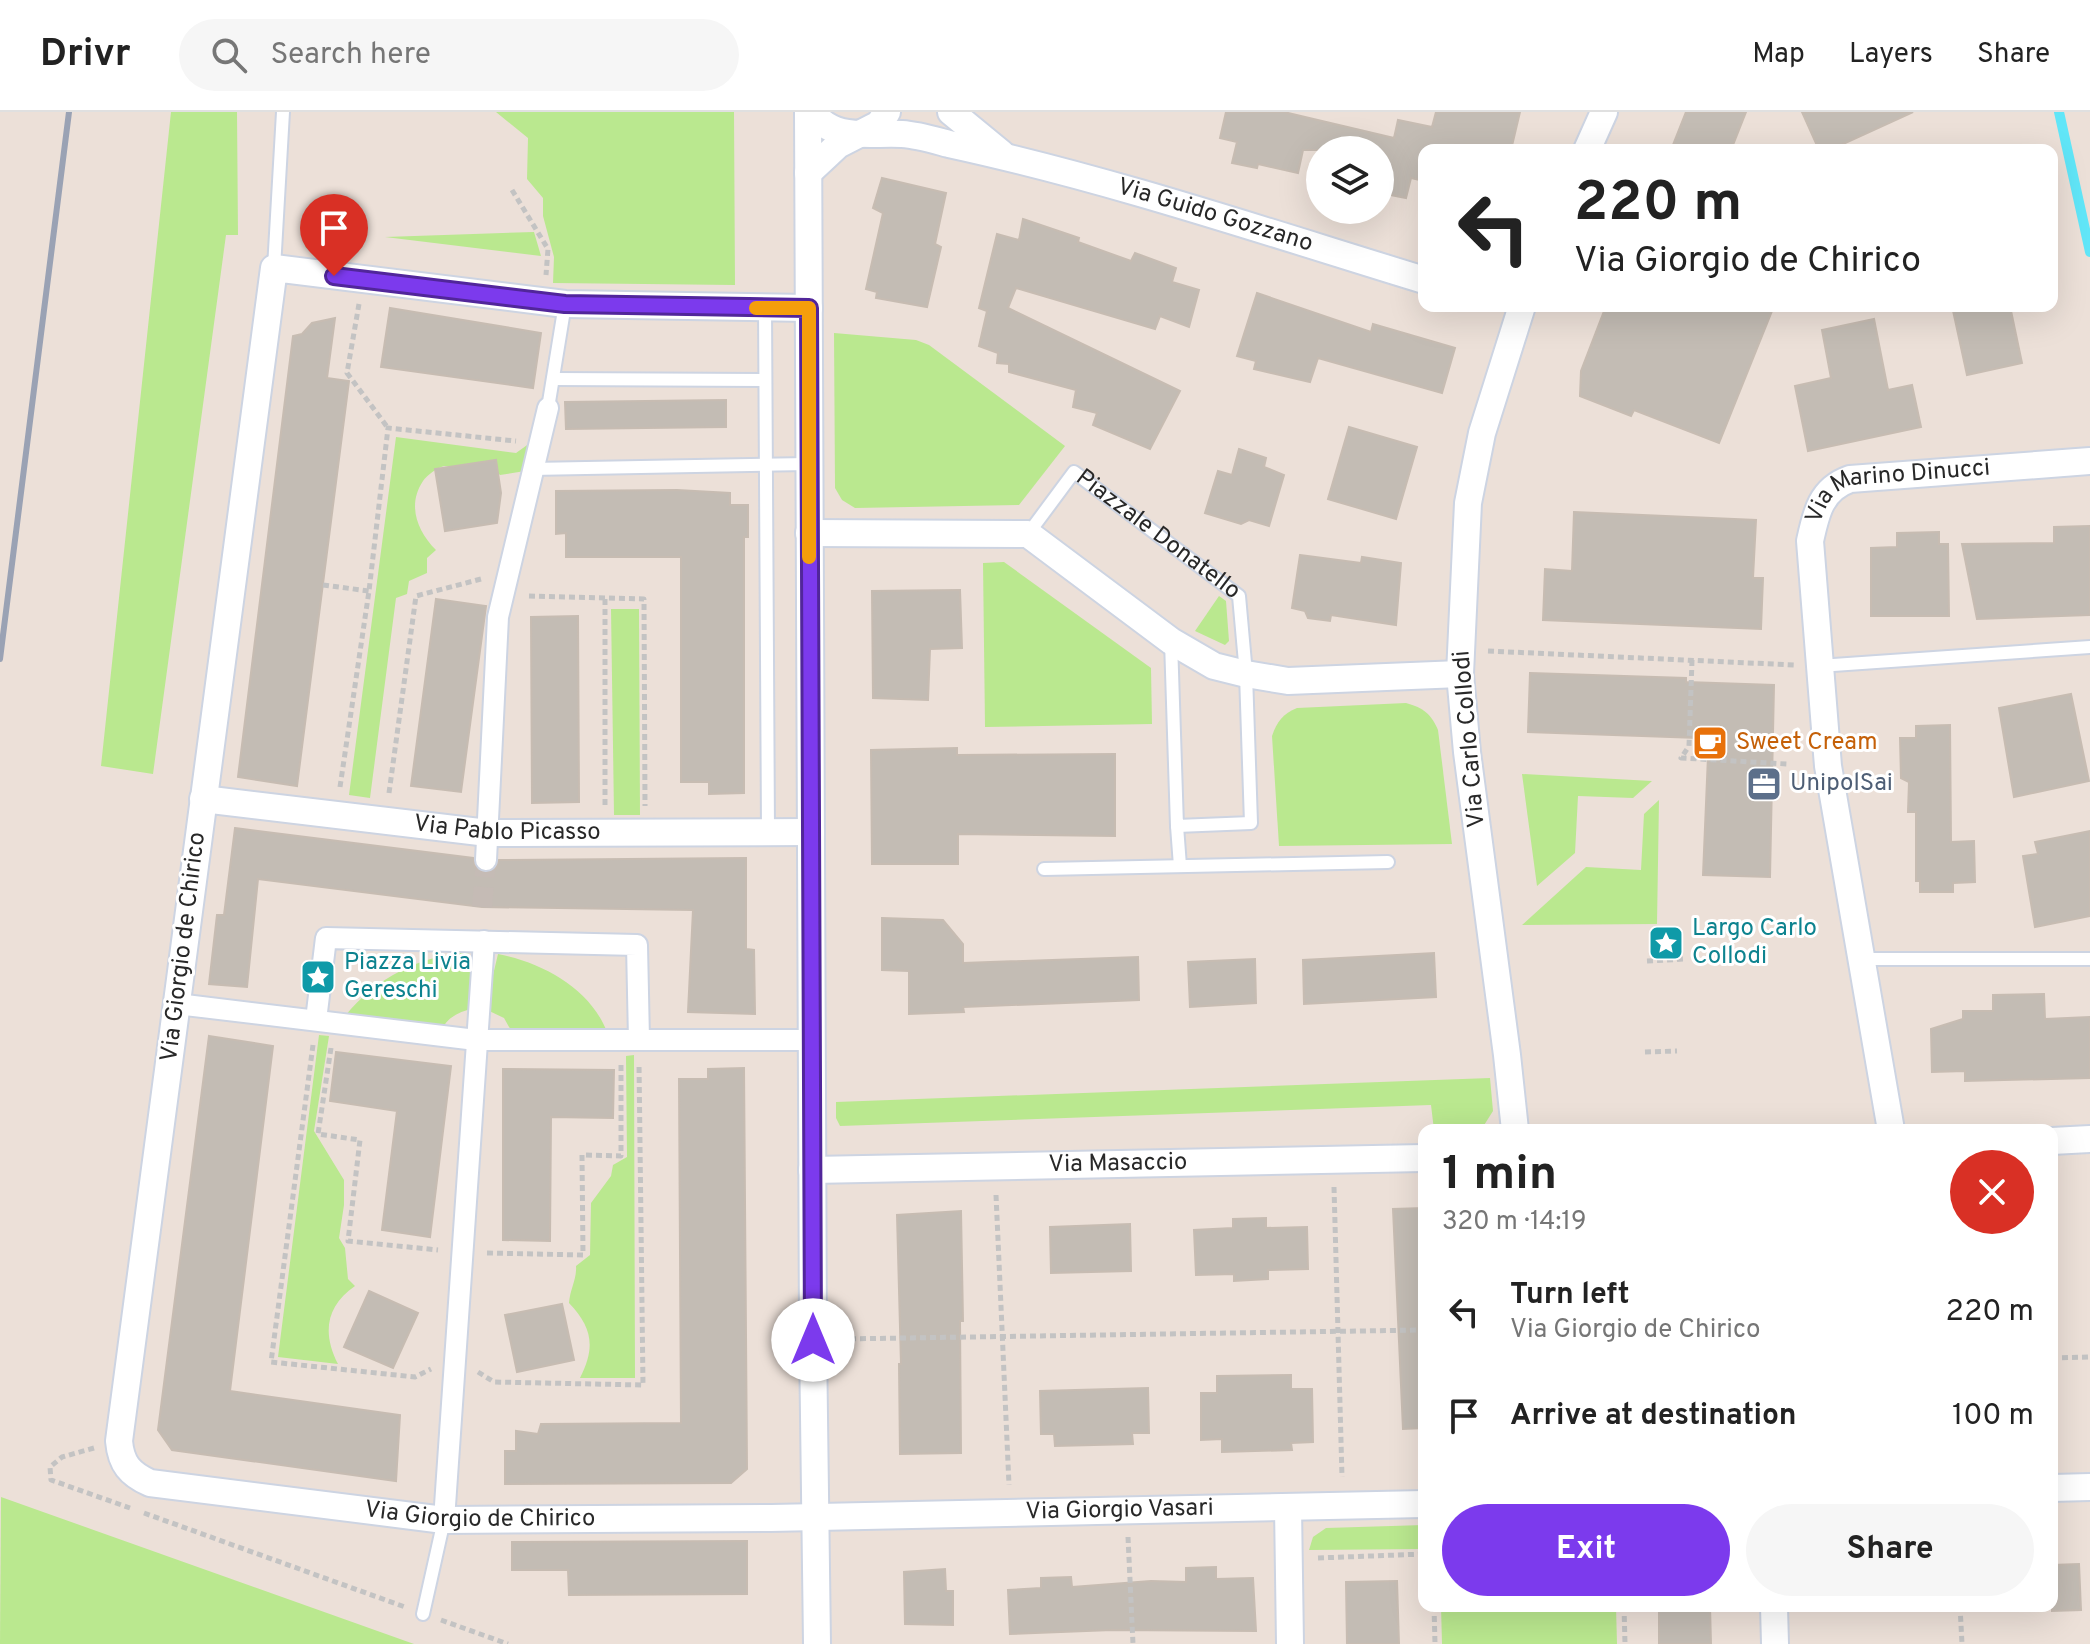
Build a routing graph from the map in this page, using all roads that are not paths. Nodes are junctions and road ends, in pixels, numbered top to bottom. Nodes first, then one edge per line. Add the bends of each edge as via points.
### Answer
1 (283, 112) edge
2 (810, 112) edge
3 (887, 112) edge
4 (951, 112) edge
5 (1604, 112) edge
6 (862, 133) junction
7 (1590, 144) edge
8 (1003, 155) junction
9 (808, 173) junction
10 (274, 268) junction
11 (1418, 278) edge
12 (554, 303) junction
13 (765, 307) junction
14 (809, 308) junction
15 (1516, 312) edge
16 (553, 379) junction
17 (765, 380) junction
18 (546, 417) joint
19 (2090, 461) edge
20 (809, 464) junction
21 (766, 466) junction
22 (531, 469) junction
23 (809, 533) junction
24 (1028, 534) junction
25 (1171, 641) junction
26 (2090, 647) edge
27 (1819, 666) junction
28 (1246, 674) junction
29 (1460, 674) junction
30 (203, 799) junction
31 (1177, 826) junction
32 (811, 832) junction
33 (488, 833) junction
34 (768, 833) junction
35 (486, 860) tunnel mouth
36 (1388, 862) dead end
37 (1180, 866) junction
38 (1044, 869) dead end
39 (484, 941) junction
40 (1860, 959) junction
41 (2090, 959) edge
42 (177, 1004) junction
43 (325, 1022) junction
44 (476, 1040) junction
45 (630, 1040) junction
46 (812, 1040) junction
47 (1514, 1124) edge
48 (1890, 1124) edge
49 (2090, 1139) edge
50 (2058, 1141) edge
51 (1418, 1158) edge
52 (812, 1170) junction
53 (2090, 1487) edge
54 (2058, 1488) edge
55 (1418, 1504) edge
56 (1288, 1507) junction
57 (814, 1517) junction
58 (444, 1520) junction
59 (1774, 1612) edge
60 (423, 1614) road end
61 (817, 1644) edge
62 (1290, 1644) edge
63 (1775, 1644) edge

1 - 10 lane
2 - 6 street, Via Guido Gozzano via 833,131
2 - 9 street
3 - 6 street via 879,124
4 - 8 street, Via Guido Gozzano
5 - 7 street
6 - 8 street, Via Guido Gozzano via 906,134
6 - 9 street via 838,145
8 - 11 street, Via Guido Gozzano
9 - 14 street
10 - 12 street
10 - 30 street, Via Giorgio de Chirico
12 - 13 street
12 - 16 lane
13 - 14 street
13 - 17 lane
14 - 20 street
15 - 29 street, Via Carlo Collodi via 1468,503
16 - 17 lane
16 - 18 lane
17 - 21 lane
18 - 22 street
19 - 27 street, Via Marino Dinucci via 1835,484 1815,515 1810,541
20 - 21 lane
20 - 23 street
21 - 22 lane
21 - 34 lane
22 - 33 street via 498,617
23 - 24 street
23 - 32 street
24 - 25 street
24 - 28 lane, Piazzale Donatello via 1074,472 1239,596
25 - 28 street via 1214,666
25 - 31 lane
26 - 27 lane
27 - 40 street, Via Marino Dinucci via 1828,766
28 - 29 street via 1288,681
28 - 31 lane, Piazzale Donatello via 1251,823
29 - 47 street, Via Carlo Collodi
30 - 33 street, Via Pablo Picasso
30 - 42 street, Via Giorgio de Chirico
31 - 37 lane
32 - 34 street, Via Pablo Picasso
32 - 46 street
33 - 34 street, Via Pablo Picasso
33 - 35 street
36 - 37 lane
37 - 38 lane
39 - 43 street via 326,938
39 - 44 street
39 - 45 street via 637,945
40 - 41 lane
40 - 48 street, Via Marino Dinucci
42 - 43 street
42 - 58 street, Via Giorgio de Chirico via 120,1455 135,1476 150,1483
43 - 44 street
44 - 45 street
44 - 58 street
45 - 46 street
46 - 52 street
49 - 50 street
51 - 52 street, Via Masaccio
52 - 57 street
53 - 54 street
55 - 56 street, Via Giorgio Vasari
56 - 57 street, Via Giorgio Vasari
56 - 62 street
57 - 58 street, Via Giorgio de Chirico
57 - 61 street
58 - 60 lane
59 - 63 street

